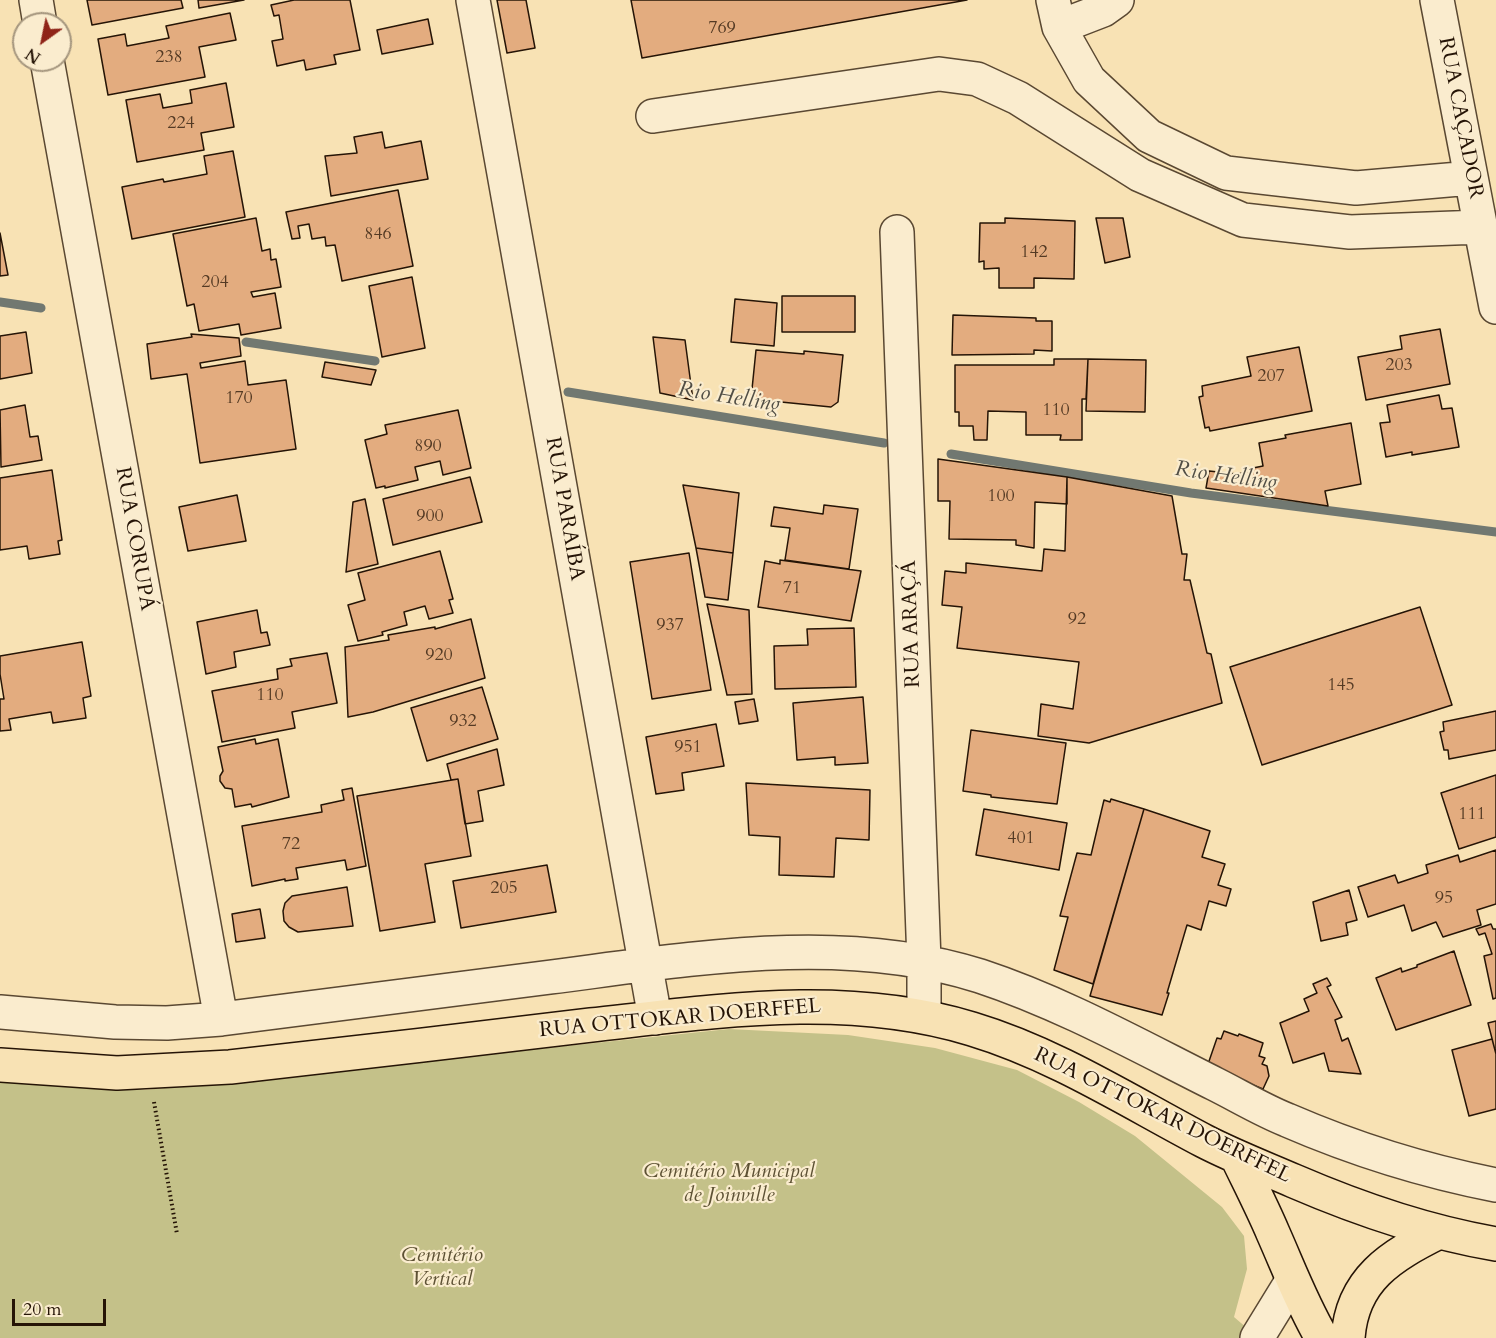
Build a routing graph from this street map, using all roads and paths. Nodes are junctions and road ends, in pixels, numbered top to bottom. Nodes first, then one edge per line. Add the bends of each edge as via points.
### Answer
1 (473, 0) edge
2 (1117, 0) edge
3 (1437, 0) edge
4 (1055, 7) edge
5 (48, 72) edge
6 (652, 116) dead end
7 (1471, 178) junction
8 (1480, 227) junction
9 (897, 232) dead end
10 (1496, 307) edge
11 (924, 962) junction
12 (645, 965) junction
13 (0, 1012) edge
14 (924, 1016) junction
15 (655, 1018) junction
16 (221, 1019) junction
17 (0, 1065) edge
18 (149, 1073) junction
19 (1237, 1157) junction
20 (1496, 1185) edge
21 (1439, 1232) junction
22 (177, 1234) dead end
23 (1496, 1244) edge
24 (1292, 1281) junction
25 (1257, 1338) edge
26 (1322, 1338) edge
27 (1348, 1338) edge

1 - 12 street, RUA PARAÍBA
2 - 4 street via 1104,10
3 - 7 street, RUA CAÇADOR
4 - 7 street via 1089,80 1149,136 1226,173 1356,188
5 - 16 street, RUA CORUPÁ
6 - 8 street via 939,74 978,79 1018,98 1140,175 1243,220 1350,232
7 - 8 street, RUA CAÇADOR
8 - 10 street, RUA CAÇADOR
9 - 11 street, RUA ARAÇÁ
11 - 12 street via 873,954 813,952
11 - 14 street, RUA ARAÇÁ
11 - 20 street via 980,976 1044,1001 1285,1119 1383,1157
12 - 15 street, RUA PARAÍBA
12 - 16 street
13 - 16 street via 115,1022
14 - 15 main road, RUA OTTOKAR DOERFFEL via 805,1006
14 - 19 main road, RUA OTTOKAR DOERFFEL via 1038,1053
15 - 18 main road, RUA OTTOKAR DOERFFEL
17 - 18 main road, RUA OTTOKAR DOERFFEL
18 - 22 path
19 - 21 main road, RUA OTTOKAR DOERFFEL via 1330,1197
19 - 24 main road
21 - 23 main road, RUA OTTOKAR DOERFFEL
21 - 27 main road via 1402,1251 1368,1281 1356,1300
24 - 25 street
24 - 26 main road

